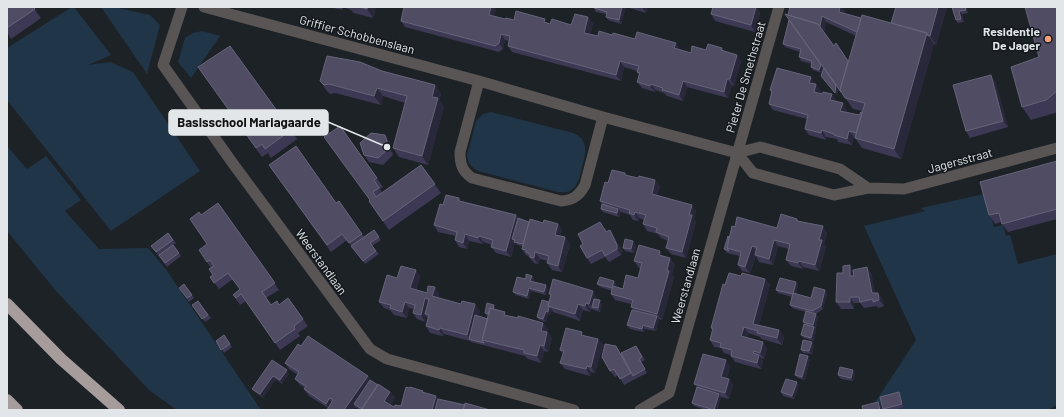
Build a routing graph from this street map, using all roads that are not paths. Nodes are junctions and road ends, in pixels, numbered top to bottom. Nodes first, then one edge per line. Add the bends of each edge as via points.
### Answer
1 (182, 7) edge
2 (204, 7) edge
3 (779, 7) edge
4 (479, 81) junction
5 (604, 117) junction
6 (1057, 148) edge
7 (737, 154) junction
8 (868, 188) junction
9 (7, 304) edge
10 (7, 400) edge
11 (17, 410) edge
12 (118, 410) edge
13 (574, 410) edge
14 (640, 410) edge

1 - 13 street, Weerstandlaan via 163,65 370,349 387,359
2 - 4 street, Griffier Schobbenslaan
3 - 7 street, Pieter De Smethstraat
4 - 5 street, Griffier Schobbenslaan
4 - 5 street via 460,152 462,168 472,178 561,201 576,197 585,185
5 - 7 street, Griffier Schobbenslaan
6 - 8 street, Jagersstraat via 904,189
7 - 8 street via 760,147 840,169
7 - 8 street via 753,173 826,193 834,195
7 - 14 street, Weerstandlaan via 669,393
9 - 12 highway via 61,359
10 - 11 highway

